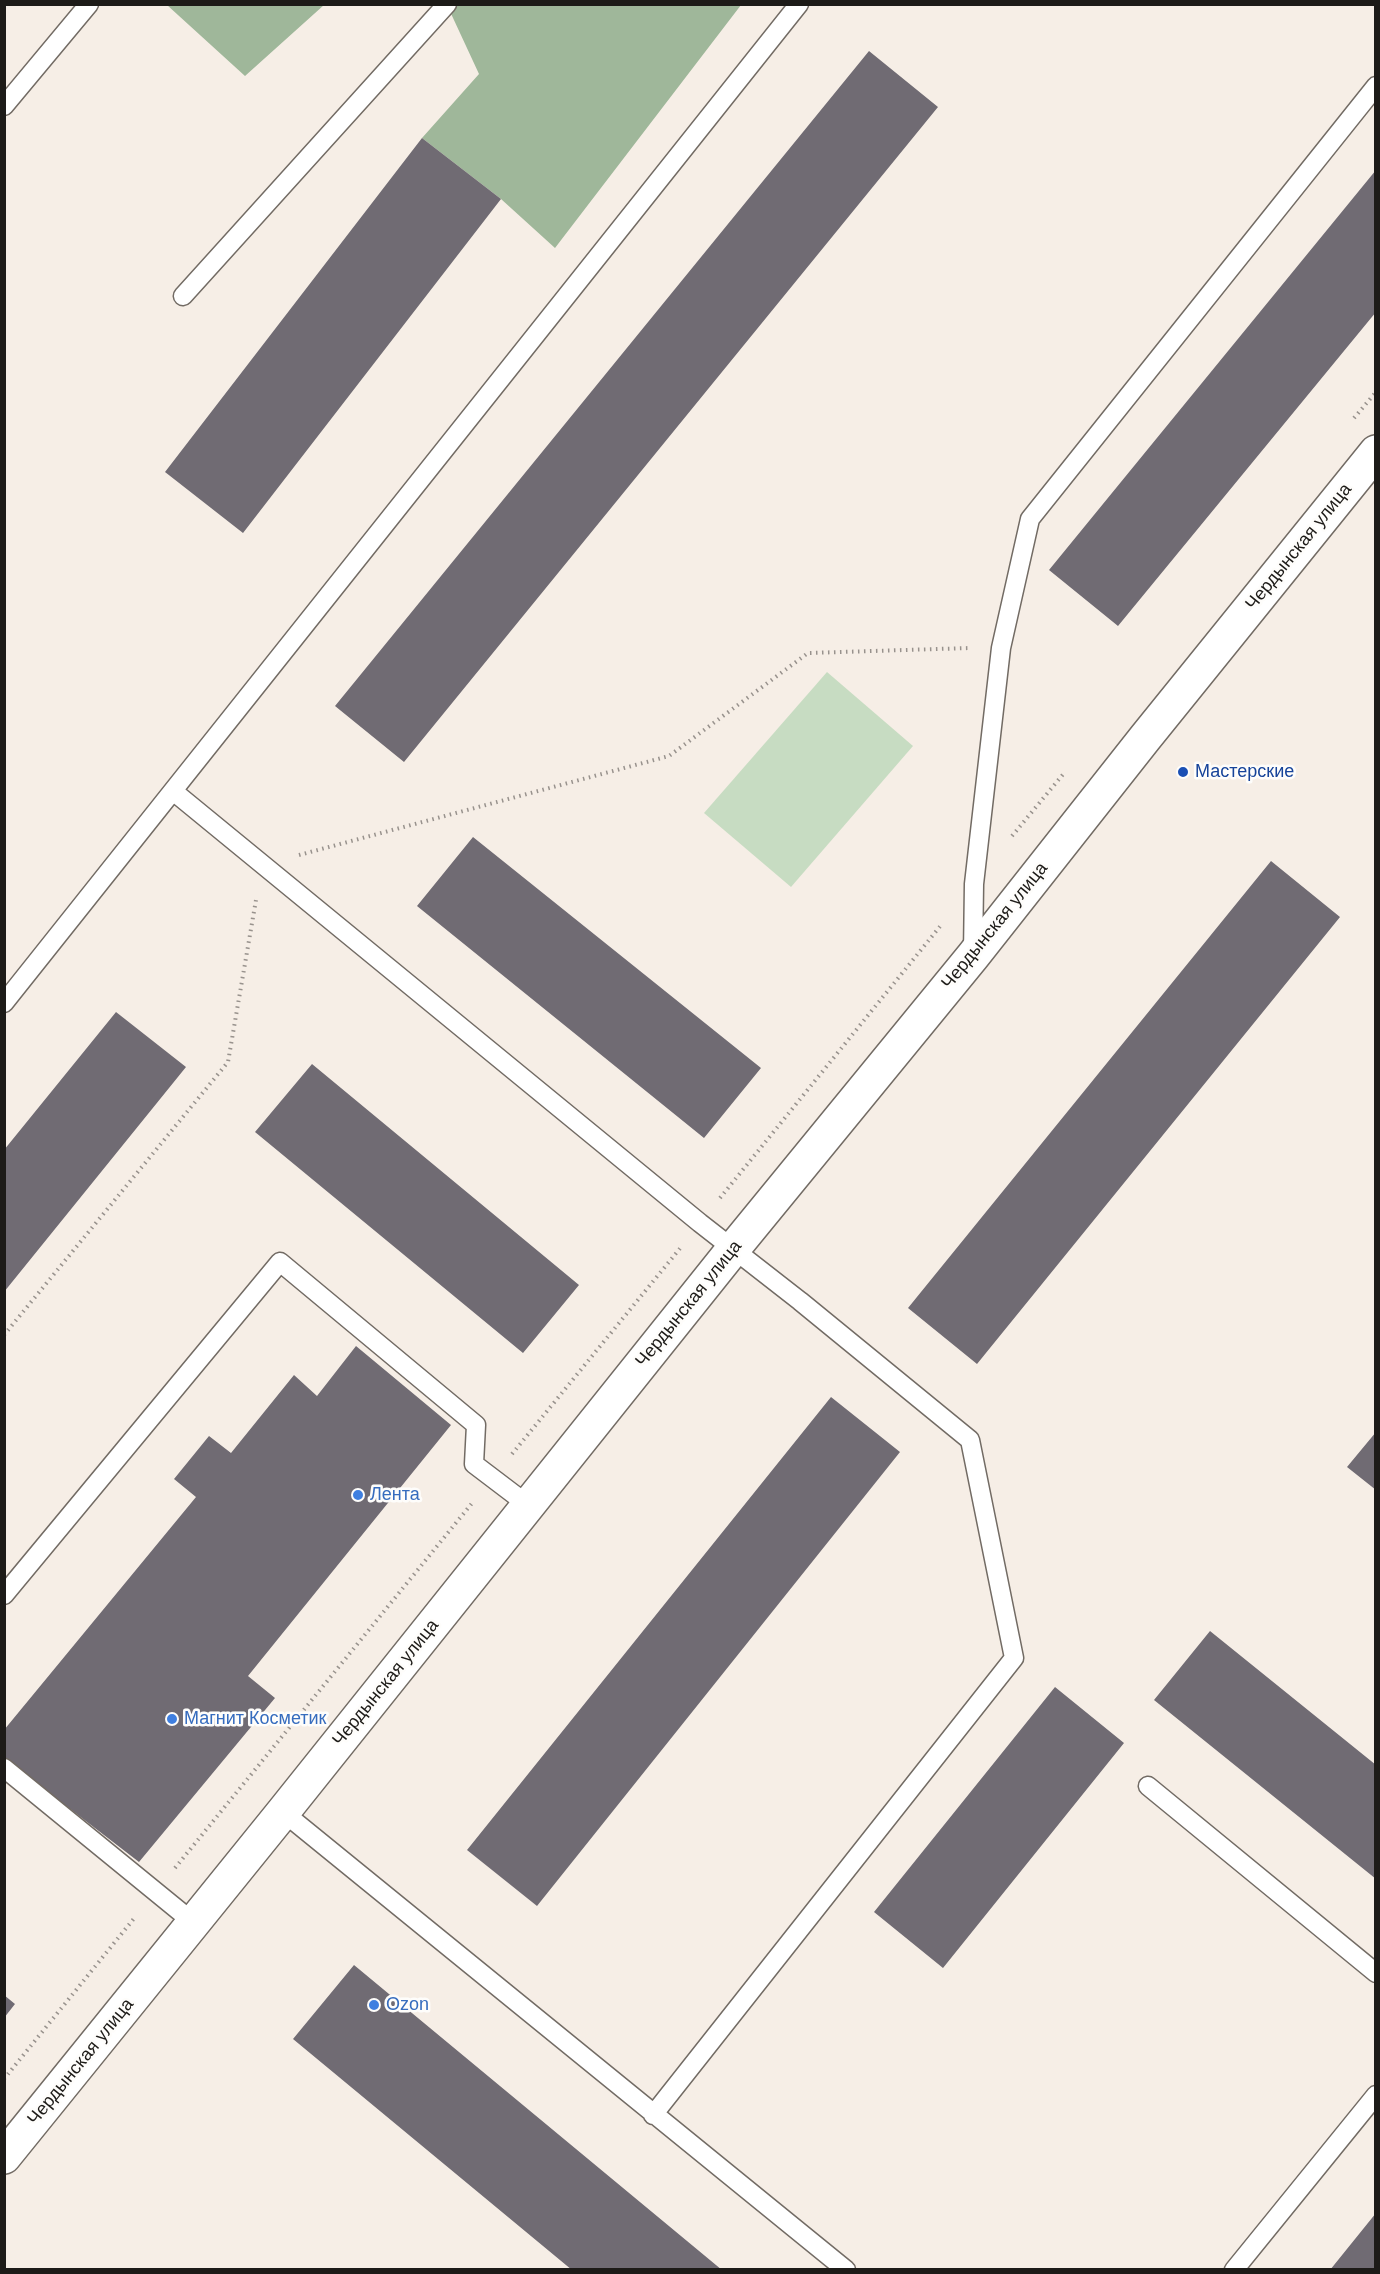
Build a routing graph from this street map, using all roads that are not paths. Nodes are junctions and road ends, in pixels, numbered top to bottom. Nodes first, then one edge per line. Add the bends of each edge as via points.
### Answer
1 (89, 4) edge
2 (447, 4) edge
3 (799, 4) edge
4 (1376, 86) edge
5 (4, 106) edge
6 (183, 296) dead end
7 (1373, 461) edge
8 (173, 791) junction
9 (973, 956) junction
10 (4, 1002) edge
11 (734, 1248) junction
12 (528, 1505) junction
13 (4, 1594) edge
14 (4, 1768) edge
15 (1148, 1786) dead end
16 (283, 1812) junction
17 (194, 1923) junction
18 (1376, 1973) edge
19 (1376, 2095) edge
20 (653, 2115) junction
21 (4, 2157) edge
22 (846, 2270) edge
23 (1234, 2270) edge

1 - 5 lane
2 - 6 lane
3 - 8 lane
4 - 9 lane via 1030,519 1001,648 974,884
7 - 9 street, Чердынская улица via 1145,738
8 - 10 lane
8 - 11 lane
9 - 11 street, Чердынская улица
11 - 12 street, Чердынская улица
11 - 20 lane via 970,1440 1014,1658
12 - 13 lane via 474,1464 476,1425 280,1263
12 - 16 street, Чердынская улица
14 - 17 lane
15 - 18 lane
16 - 17 street, Чердынская улица
16 - 20 lane
17 - 21 street, Чердынская улица
19 - 23 lane
20 - 22 lane

